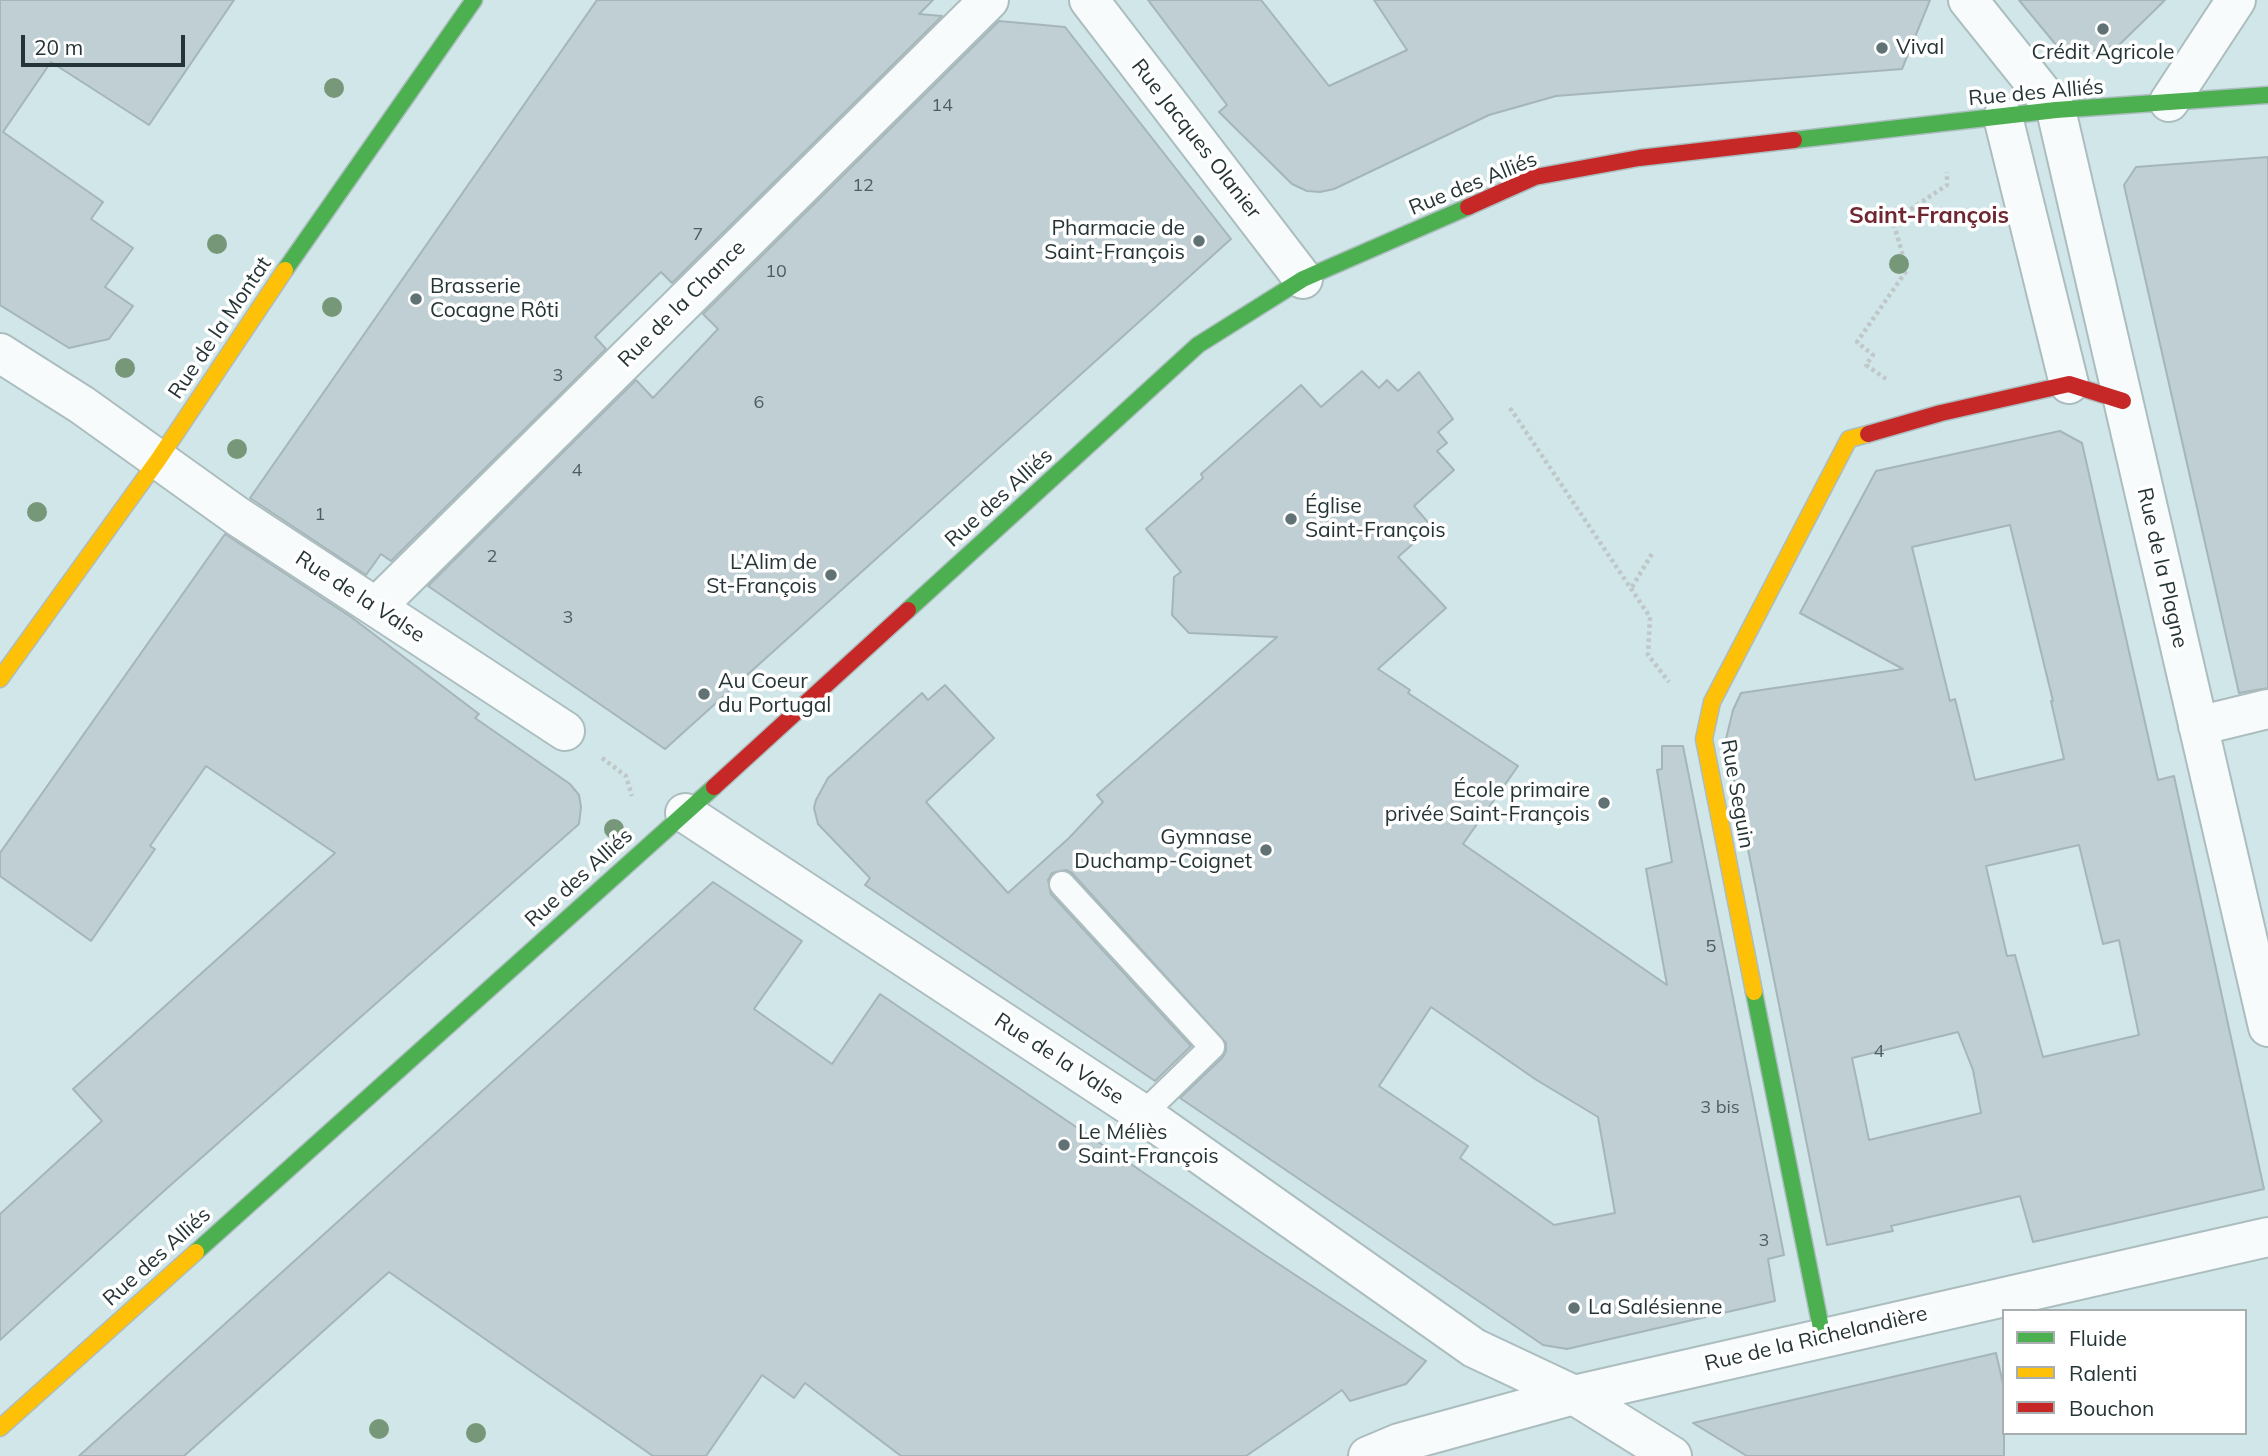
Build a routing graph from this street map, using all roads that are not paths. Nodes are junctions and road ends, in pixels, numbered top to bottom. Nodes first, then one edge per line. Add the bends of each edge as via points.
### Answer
1 (474, 0) edge
2 (989, 0) edge
3 (1089, 0) edge
4 (1968, 0) edge
5 (2236, 0) edge
6 (2268, 95) edge
7 (2169, 102) junction
8 (2056, 110) junction
9 (2003, 117) junction
10 (1303, 279) junction
11 (0, 353) edge
12 (2069, 384) junction
13 (2123, 401) junction
14 (158, 460) junction
15 (376, 607) junction
16 (0, 679) edge
17 (2268, 709) edge
18 (2198, 726) junction
19 (565, 731) dead end
20 (685, 813) junction
21 (1062, 884) dead end
22 (2268, 1027) edge
23 (1143, 1114) junction
24 (2268, 1237) edge
25 (1823, 1338) junction
26 (1574, 1395) junction
27 (0, 1428) edge
28 (1368, 1456) edge
29 (1672, 1456) edge

1 - 14 main road, Rue de la Montat via 262,302
2 - 15 street, Rue de la Chance
3 - 10 street, Rue Jacques Olanier
4 - 8 street
5 - 7 street
6 - 7 main road, Rue des Alliés
7 - 8 main road, Rue des Alliés
8 - 9 main road, Rue des Alliés
8 - 13 street, Rue de la Plagne
9 - 10 main road, Rue des Alliés via 1639,158 1535,177
9 - 12 street
10 - 20 main road, Rue des Alliés via 1198,345
11 - 14 street, Rue de la Valse
12 - 13 main road
12 - 25 main road, Rue Seguin via 1849,439 1712,702 1704,739
13 - 18 street, Rue de la Plagne
14 - 15 street, Rue de la Valse
14 - 16 main road, Rue de la Montat
15 - 19 street, Rue de la Valse
17 - 18 street
18 - 22 street, Rue de la Plagne
20 - 23 street, Rue de la Valse
20 - 27 main road, Rue des Alliés
21 - 23 lane via 1212,1047
23 - 26 street, Rue de la Valse via 1474,1348
24 - 25 street, Rue de la Richelandière
25 - 26 street, Rue de la Richelandière
26 - 28 street, Rue de la Richelandière via 1399,1443
26 - 29 street, Rue de la Valse

